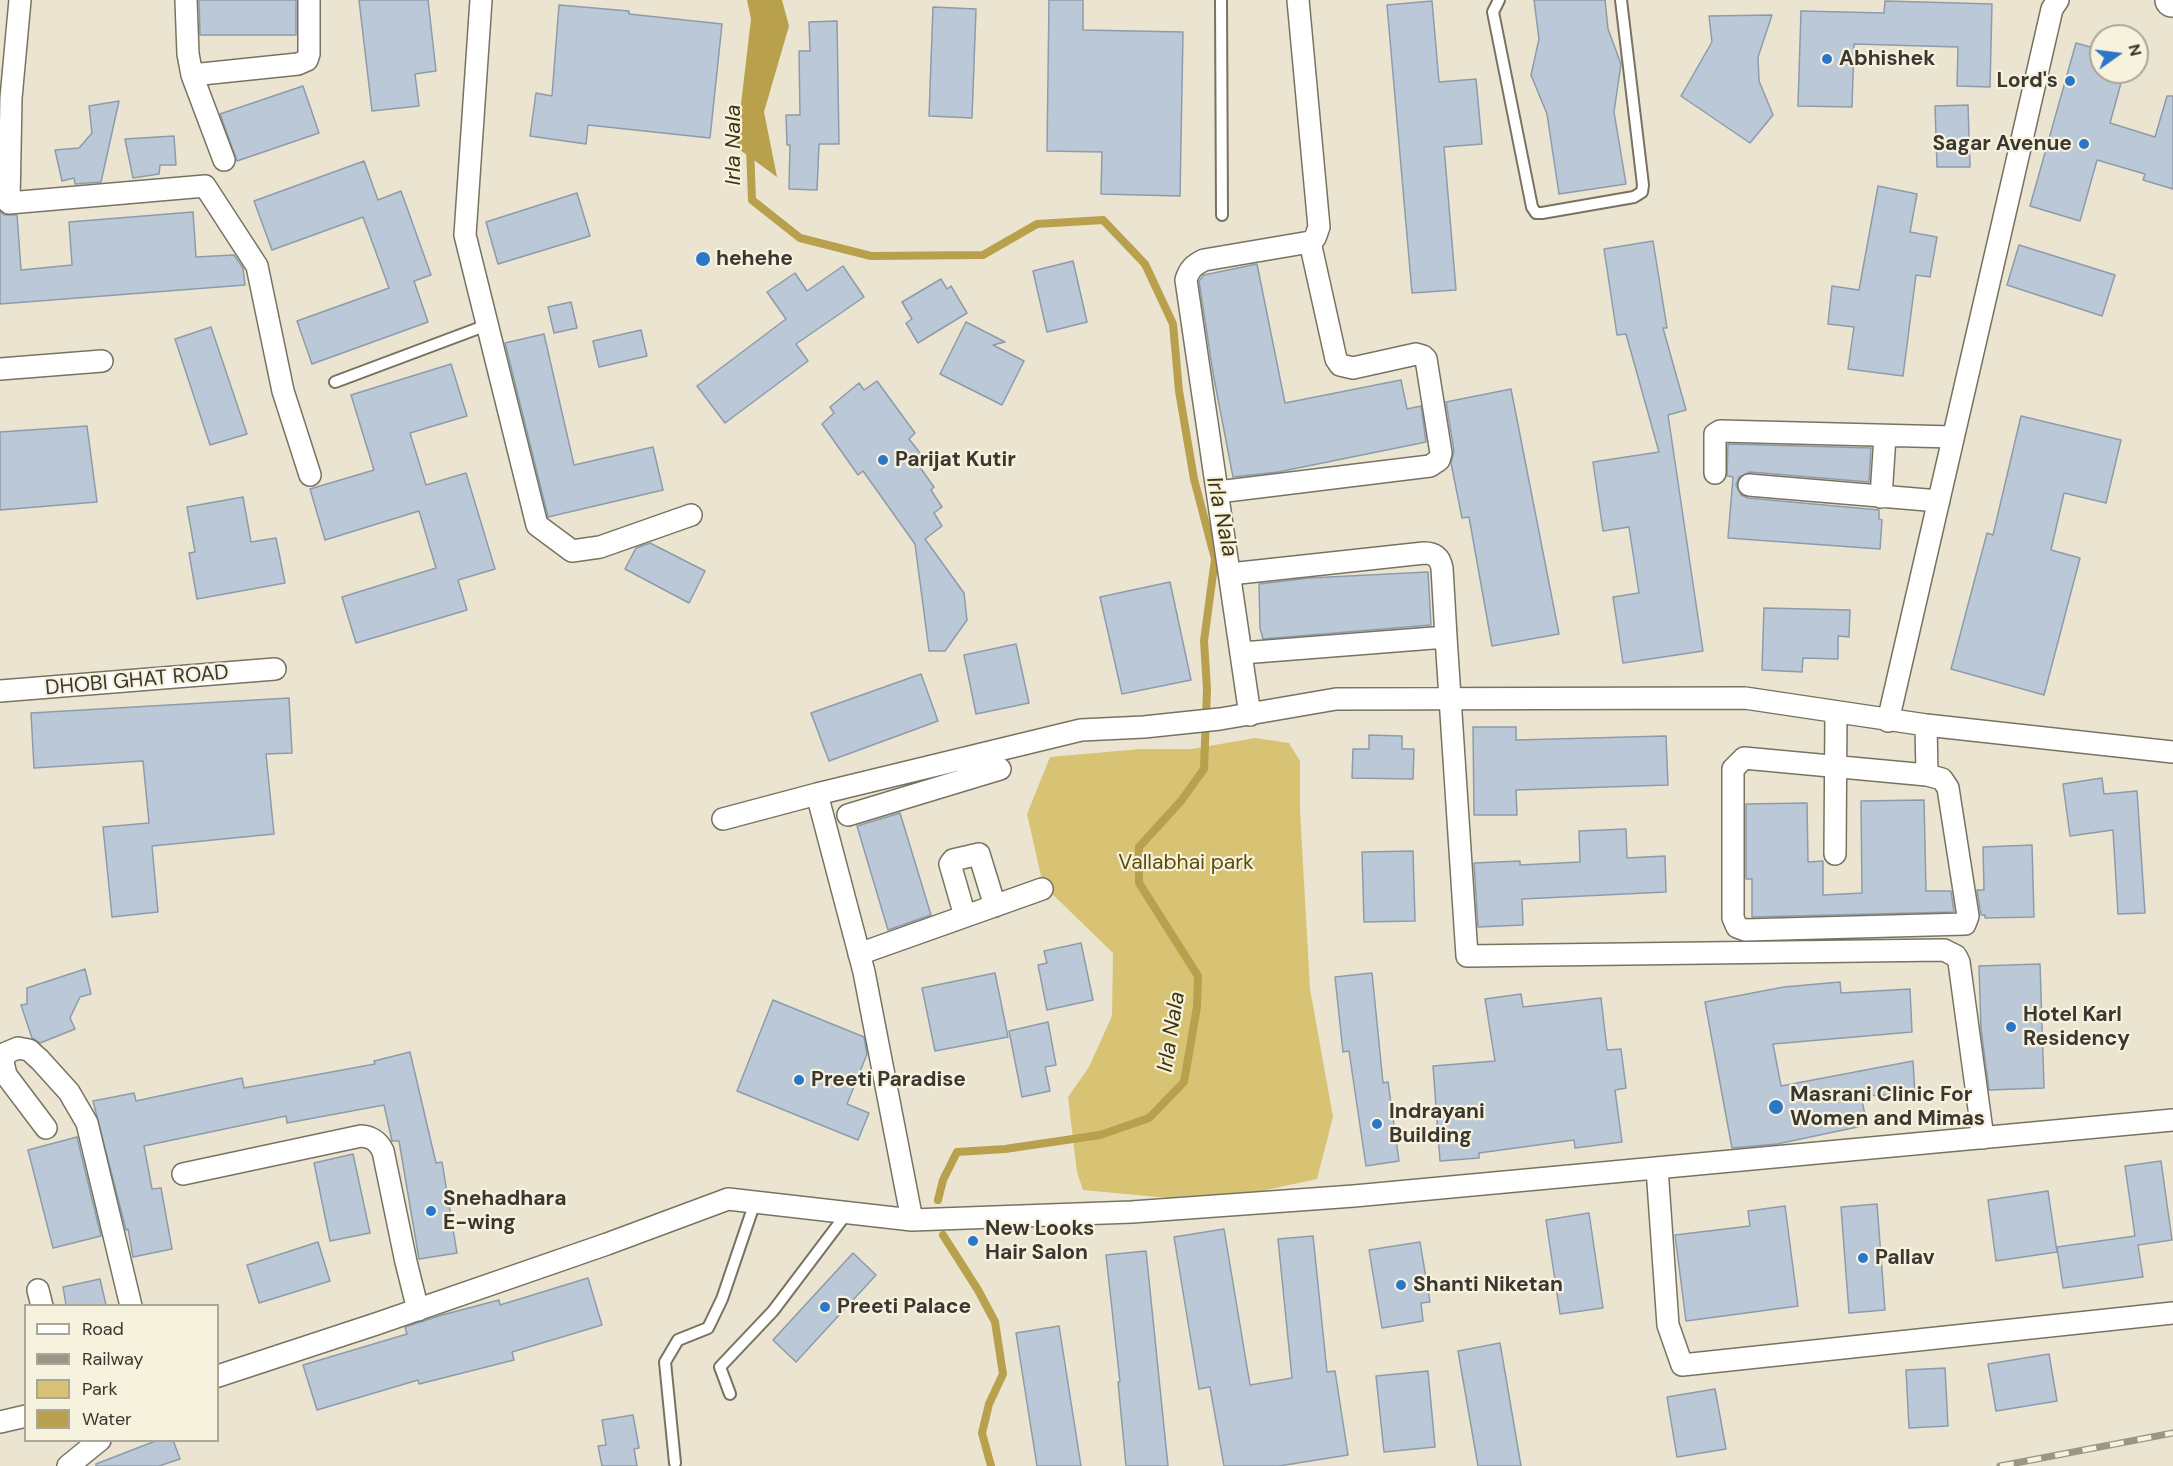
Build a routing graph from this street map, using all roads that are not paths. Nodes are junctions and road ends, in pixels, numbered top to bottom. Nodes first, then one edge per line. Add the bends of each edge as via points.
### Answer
1 (20, 0) edge
2 (186, 0) edge
3 (309, 0) edge
4 (481, 0) edge
5 (1221, 0) edge
6 (1298, 0) edge
7 (1499, 0) edge
8 (1621, 0) edge
9 (2058, 0) edge
10 (192, 75) junction
11 (224, 160) dead end
12 (1222, 215) dead end
13 (1310, 242) junction
14 (487, 325) junction
15 (102, 361) dead end
16 (0, 369) edge
17 (335, 382) dead end
18 (1885, 436) junction
19 (1953, 437) junction
20 (1715, 473) dead end
21 (310, 475) dead end
22 (1749, 485) dead end
23 (1218, 492) junction
24 (1881, 497) junction
25 (1939, 501) junction
26 (691, 515) dead end
27 (1230, 574) junction
28 (1446, 637) junction
29 (1242, 653) junction
30 (275, 669) dead end
31 (0, 691) edge
32 (1449, 699) junction
33 (1836, 712) junction
34 (1250, 715) junction
35 (1888, 721) junction
36 (1926, 725) junction
37 (2173, 752) edge
38 (1834, 765) junction
39 (983, 766) junction
40 (1927, 774) junction
41 (868, 782) junction
42 (817, 794) junction
43 (875, 807) junction
44 (848, 815) dead end
45 (723, 819) dead end
46 (1835, 854) dead end
47 (1042, 889) dead end
48 (995, 906) junction
49 (965, 916) junction
50 (1915, 927) junction
51 (1827, 928) junction
52 (1915, 950) junction
53 (1827, 952) junction
54 (859, 954) junction
55 (2173, 1120) edge
56 (46, 1128) dead end
57 (1983, 1138) junction
58 (1657, 1168) junction
59 (183, 1174) dead end
60 (754, 1202) junction
61 (847, 1212) junction
62 (912, 1220) junction
63 (131, 1304) edge
64 (418, 1310) junction
65 (2173, 1313) edge
66 (219, 1376) edge
67 (730, 1394) dead end
68 (24, 1416) edge
69 (0, 1422) edge
70 (96, 1442) edge
71 (73, 1455) edge
72 (675, 1463) dead end

1 - 21 street via 11,98 9,203 205,186 257,267 283,392
2 - 10 street
3 - 10 street via 309,54 304,62
4 - 14 street via 465,235
5 - 12 lane
6 - 13 street via 1319,227
7 - 8 lane via 1493,12 1532,207 1536,213 1542,213 1634,197 1642,192
9 - 19 street via 2052,9
10 - 11 street
13 - 23 street via 1204,260 1188,273
13 - 23 street via 1340,364 1353,368 1416,354 1426,359 1439,460 1430,466
14 - 17 lane
14 - 26 street via 537,525 572,551 600,547
15 - 16 street
18 - 19 street
18 - 20 street via 1720,431 1714,434
18 - 24 street
19 - 25 street
22 - 24 street
23 - 27 street
24 - 25 street
25 - 35 street
27 - 28 street via 1430,553 1442,568
27 - 29 street
28 - 29 street
28 - 32 street
29 - 34 street
30 - 31 street, DHOBI GHAT ROAD
32 - 33 street via 1745,698
32 - 34 street via 1336,699
32 - 53 street via 1467,956
33 - 35 street
33 - 38 street
34 - 39 street via 1081,730
35 - 36 street
36 - 37 street
36 - 40 street
38 - 40 street
38 - 46 street
38 - 51 street via 1750,758 1733,769 1734,924 1745,930
39 - 41 street
39 - 43 street
40 - 50 street via 1942,778 1948,788 1968,916 1965,924 1959,926
41 - 42 street
41 - 43 street
42 - 45 street
42 - 54 street
43 - 44 street
47 - 48 street
48 - 49 street
48 - 49 street via 979,854 953,861 950,864
49 - 54 street
50 - 51 street
50 - 52 street
51 - 53 street
52 - 53 street
52 - 57 street via 1944,950 1959,962
54 - 62 street
55 - 57 street
56 - 63 street via 6,1075 6,1053 18,1048 29,1050 69,1092 87,1123
57 - 58 street
58 - 62 street via 1143,1211
58 - 65 street via 1668,1325 1682,1365
59 - 64 street via 361,1136 373,1139 383,1151
60 - 61 street
60 - 64 street via 728,1198
60 - 72 lane via 722,1299 708,1328 678,1340 665,1362
61 - 62 street
61 - 67 lane via 773,1311 720,1367
64 - 66 street
68 - 69 street
70 - 71 street

